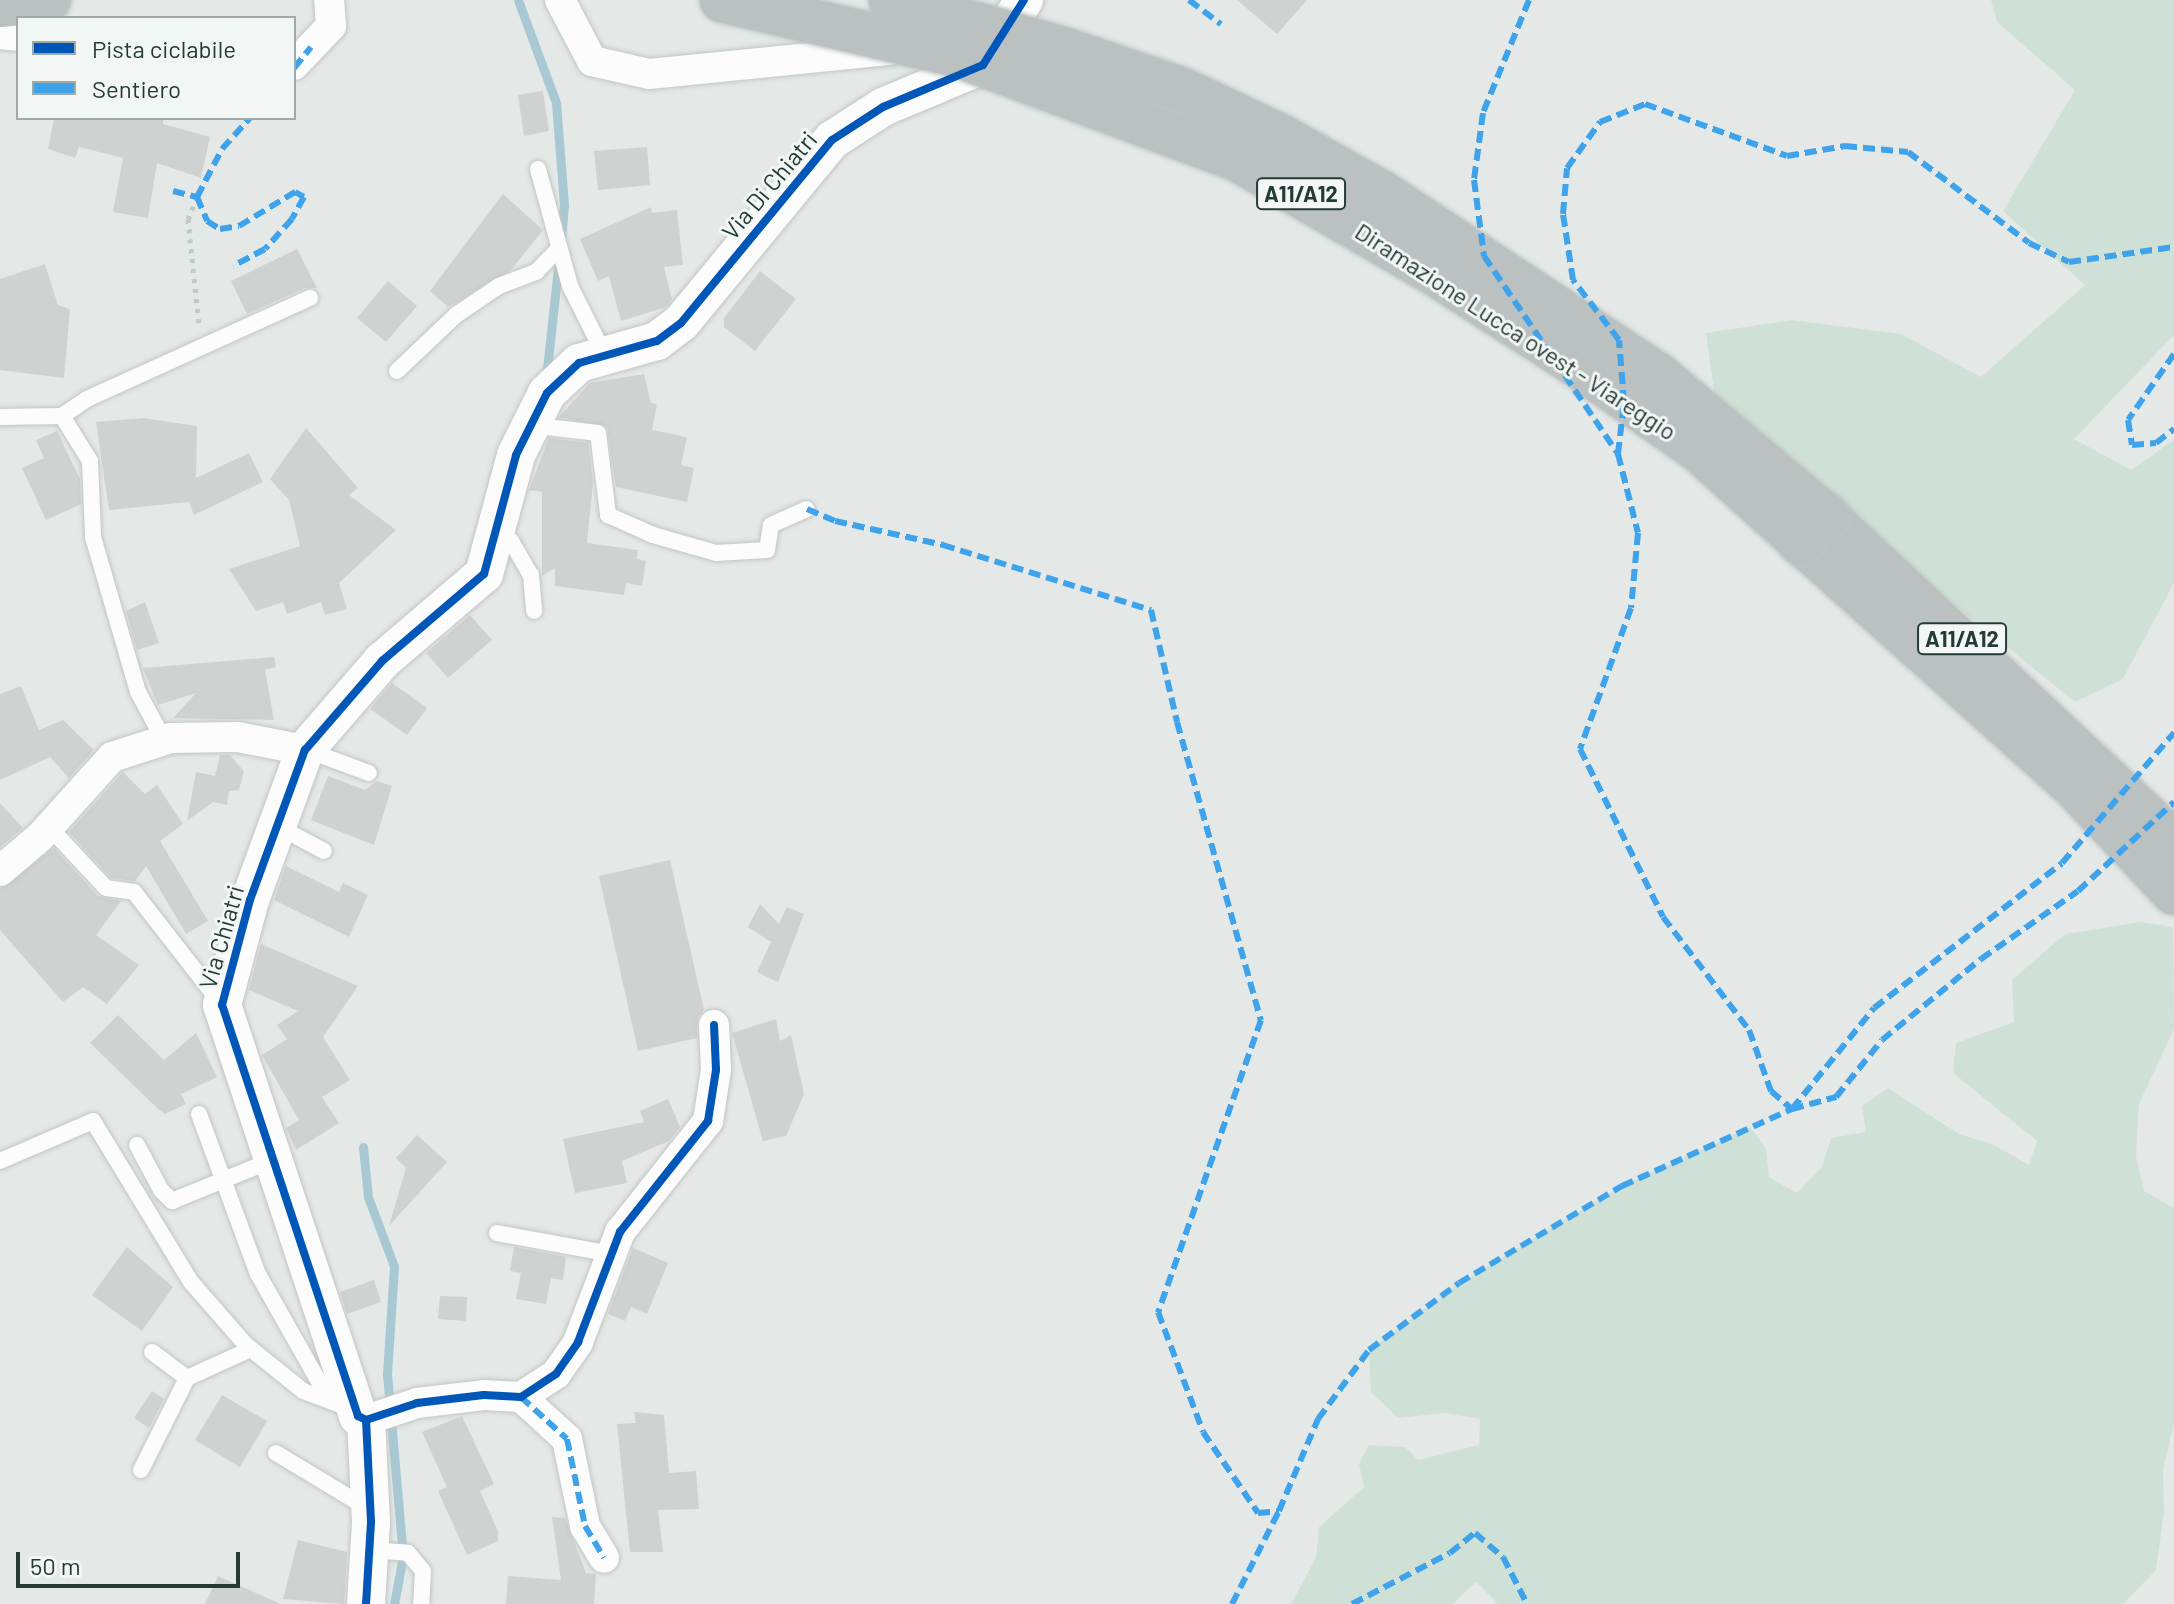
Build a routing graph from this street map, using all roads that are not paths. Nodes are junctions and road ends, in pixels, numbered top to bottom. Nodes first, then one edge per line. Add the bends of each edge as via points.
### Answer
1 (49, 0) edge
2 (329, 0) edge
3 (560, 0) edge
4 (722, 0) edge
5 (891, 0) edge
6 (982, 0) edge
7 (1024, 0) edge
8 (0, 5) edge
9 (296, 63) edge
10 (538, 169) dead end
11 (558, 250) junction
12 (310, 298) dead end
13 (592, 359) junction
14 (397, 371) dead end
15 (62, 416) junction
16 (0, 417) edge
17 (528, 425) junction
18 (807, 509) dead end
19 (1815, 530) junction
20 (495, 532) junction
21 (534, 611) dead end
22 (164, 740) junction
23 (305, 750) junction
24 (369, 773) dead end
25 (2083, 773) junction
26 (277, 826) junction
27 (49, 827) junction
28 (2174, 842) edge
29 (324, 851) dead end
30 (0, 871) edge
31 (2174, 893) edge
32 (222, 1005) junction
33 (714, 1025) dead end
34 (199, 1114) dead end
35 (137, 1145) dead end
36 (275, 1159) junction
37 (0, 1161) edge
38 (225, 1179) junction
39 (497, 1233) dead end
40 (611, 1254) junction
41 (251, 1349) junction
42 (152, 1352) dead end
43 (187, 1378) junction
44 (521, 1397) junction
45 (361, 1415) junction
46 (276, 1453) dead end
47 (141, 1470) dead end
48 (370, 1510) junction
49 (379, 1551) junction
50 (604, 1558) dead end
51 (366, 1604) edge
52 (421, 1604) edge

1 - 8 highway
2 - 9 street via 331,26
3 - 6 street via 592,61 649,74 895,50 951,35
4 - 19 highway, Diramazione Lucca ovest - Viareggio / A11/A12, bridge via 957,55 1237,159 1436,274
5 - 19 highway, Diramazione Lucca ovest - Viareggio / A11/A12, bridge via 1183,90 1382,193 1658,375
7 - 13 street, Via Di Chiatri via 983,65 883,107 832,140 681,323 657,341
10 - 11 lane
11 - 13 lane
11 - 14 lane via 536,272 499,286 456,315
12 - 15 lane via 87,399
13 - 17 street, Via Chiatri via 547,393
15 - 16 lane
15 - 22 lane via 90,461 93,537 138,692
17 - 18 lane via 598,433 608,515 653,535 716,553 767,550 771,525
17 - 20 street, Via Chiatri
19 - 25 highway, Diramazione Lucca ovest - Viareggio / A11/A12
20 - 21 lane via 511,541 531,575
20 - 23 street, Via Chiatri via 484,574 382,661
22 - 23 street via 238,737
22 - 27 street via 112,757
23 - 24 lane
23 - 26 street, Via Chiatri
25 - 28 highway, Diramazione Lucca ovest - Viareggio / A11/A12
25 - 31 highway, Diramazione Lucca ovest - Viareggio / A11/A12
26 - 29 lane
26 - 32 street, Via Chiatri via 250,900
27 - 30 street
27 - 32 lane via 106,888 134,892
32 - 36 street, Via Chiatri
33 - 40 street via 716,1070 708,1121 620,1232
34 - 38 lane
35 - 38 lane via 172,1201
36 - 38 lane
36 - 45 street, Via Chiatri
37 - 41 lane via 93,1121 191,1282
38 - 45 lane via 258,1274 322,1387
39 - 40 lane
40 - 44 street via 578,1342 556,1374
41 - 43 lane
41 - 45 lane via 303,1391
42 - 43 lane
43 - 47 lane
44 - 45 street via 484,1395
44 - 50 street via 567,1439 585,1526
45 - 48 street, Via Chiatri
46 - 48 lane
48 - 49 street, Via Chiatri
49 - 51 street, Via Chiatri
49 - 52 lane via 408,1553 423,1571

